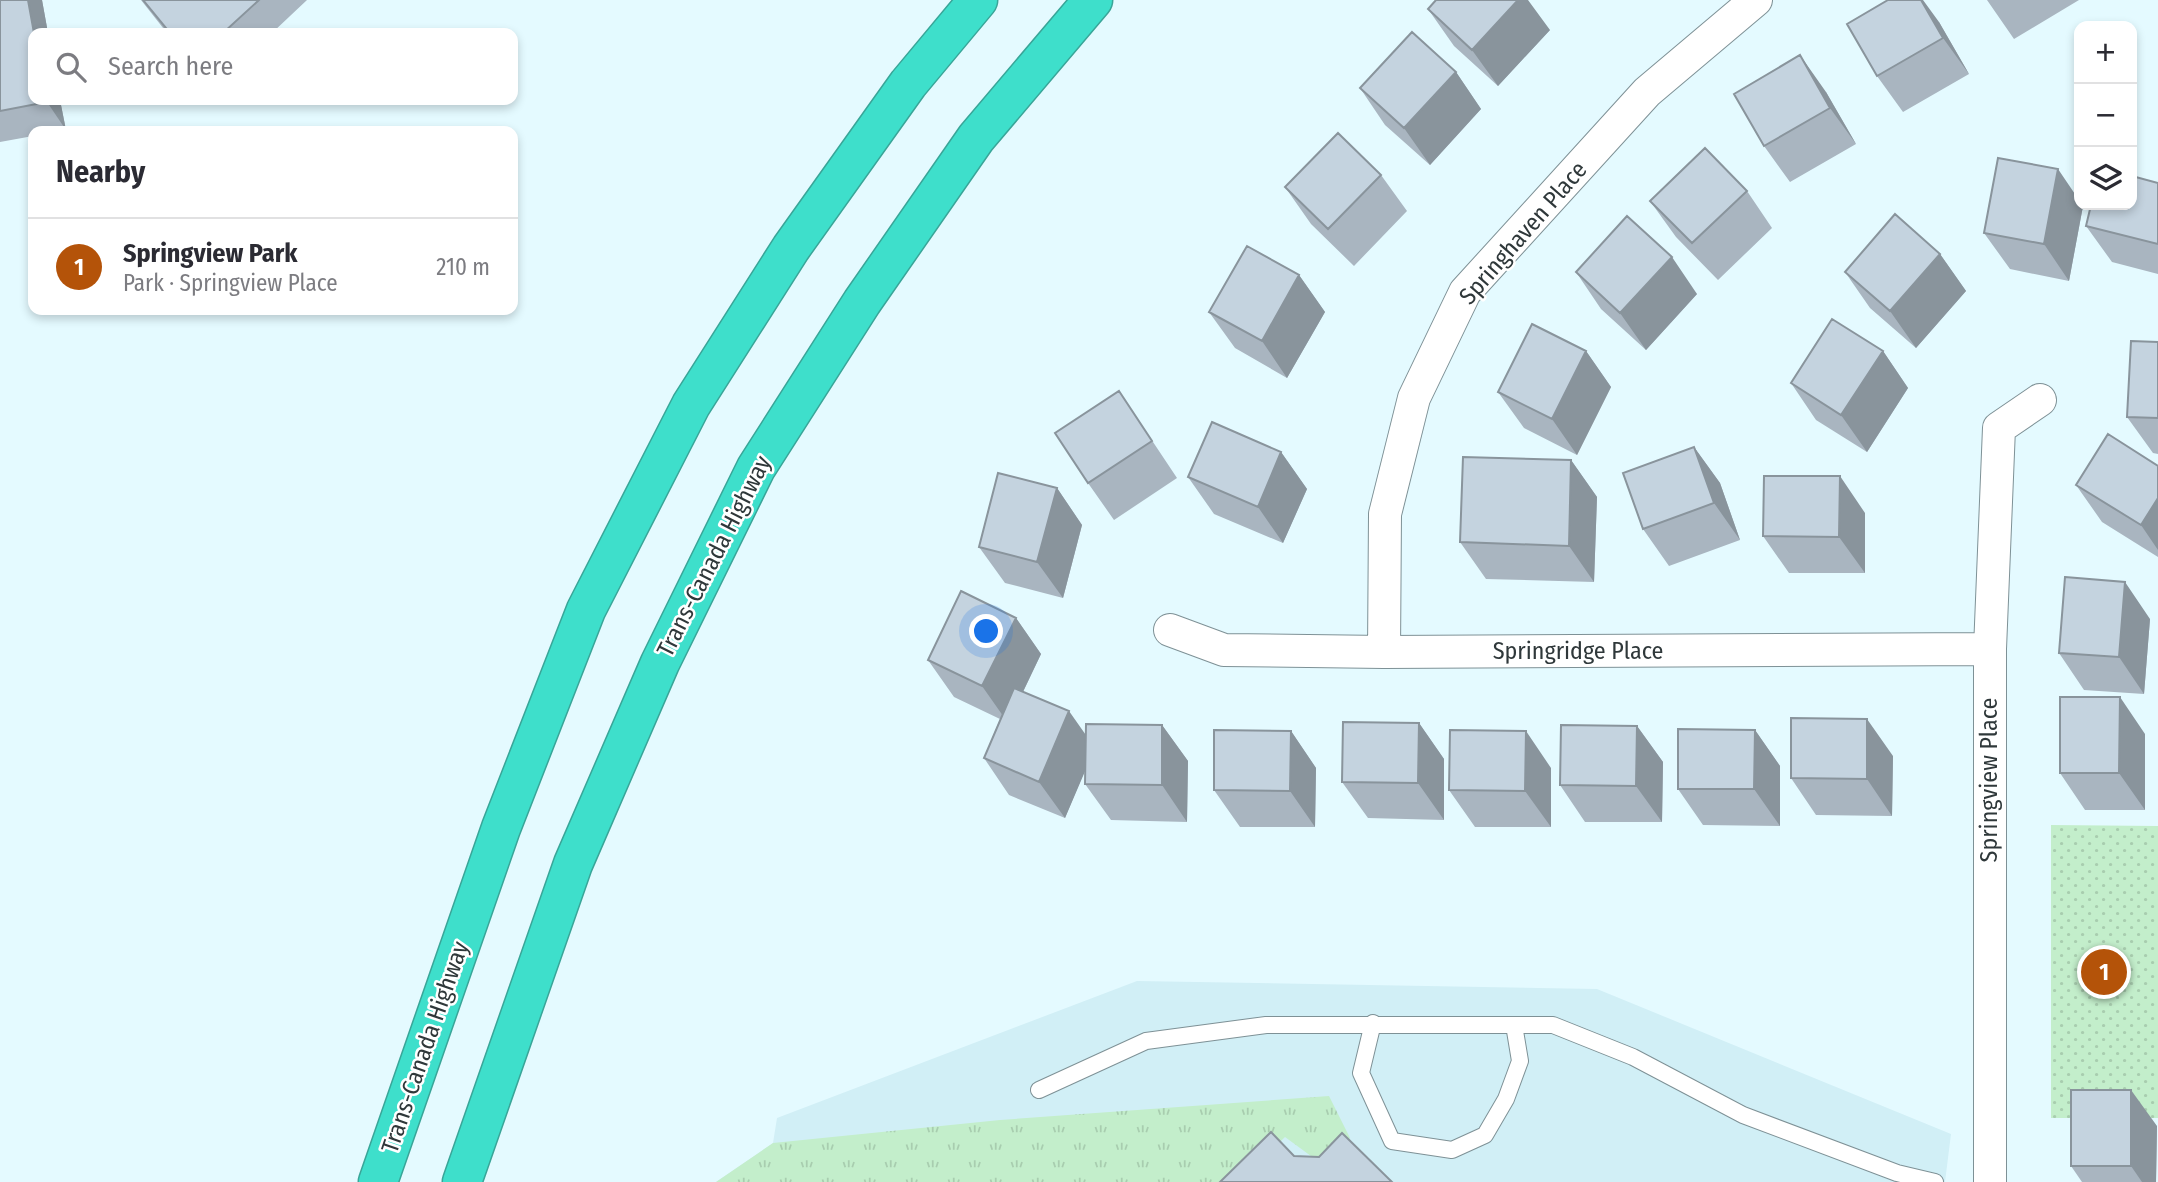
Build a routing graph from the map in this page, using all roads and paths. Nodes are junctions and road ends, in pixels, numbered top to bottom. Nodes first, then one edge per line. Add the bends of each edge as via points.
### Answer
1 (978, 0) edge
2 (1093, 0) edge
3 (1756, 0) edge
4 (2040, 400) dead end
5 (1170, 630) dead end
6 (1990, 649) junction
7 (1384, 652) junction
8 (1373, 1023) junction
9 (1514, 1024) junction
10 (1039, 1090) dead end
11 (378, 1182) edge
12 (462, 1182) edge
13 (1935, 1182) edge
14 (1990, 1182) edge

1 - 11 highway, Trans-Canada Highway via 908,84 791,248 691,405 593,598 501,828
2 - 12 highway, Trans-Canada Highway via 976,138 862,302 756,468 660,663 573,864
3 - 7 street, Springhaven Place via 1647,92 1465,292 1414,398 1385,514
4 - 6 street, Springview Place via 1999,428
5 - 7 street, Springridge Place via 1224,650
6 - 7 street, Springridge Place
6 - 14 street, Springview Place
8 - 9 lane
8 - 9 lane via 1361,1073 1392,1141 1452,1150 1485,1135 1506,1099 1520,1061
8 - 10 lane via 1266,1024 1146,1041
9 - 13 lane via 1553,1024 1633,1057 1743,1115 1897,1173

